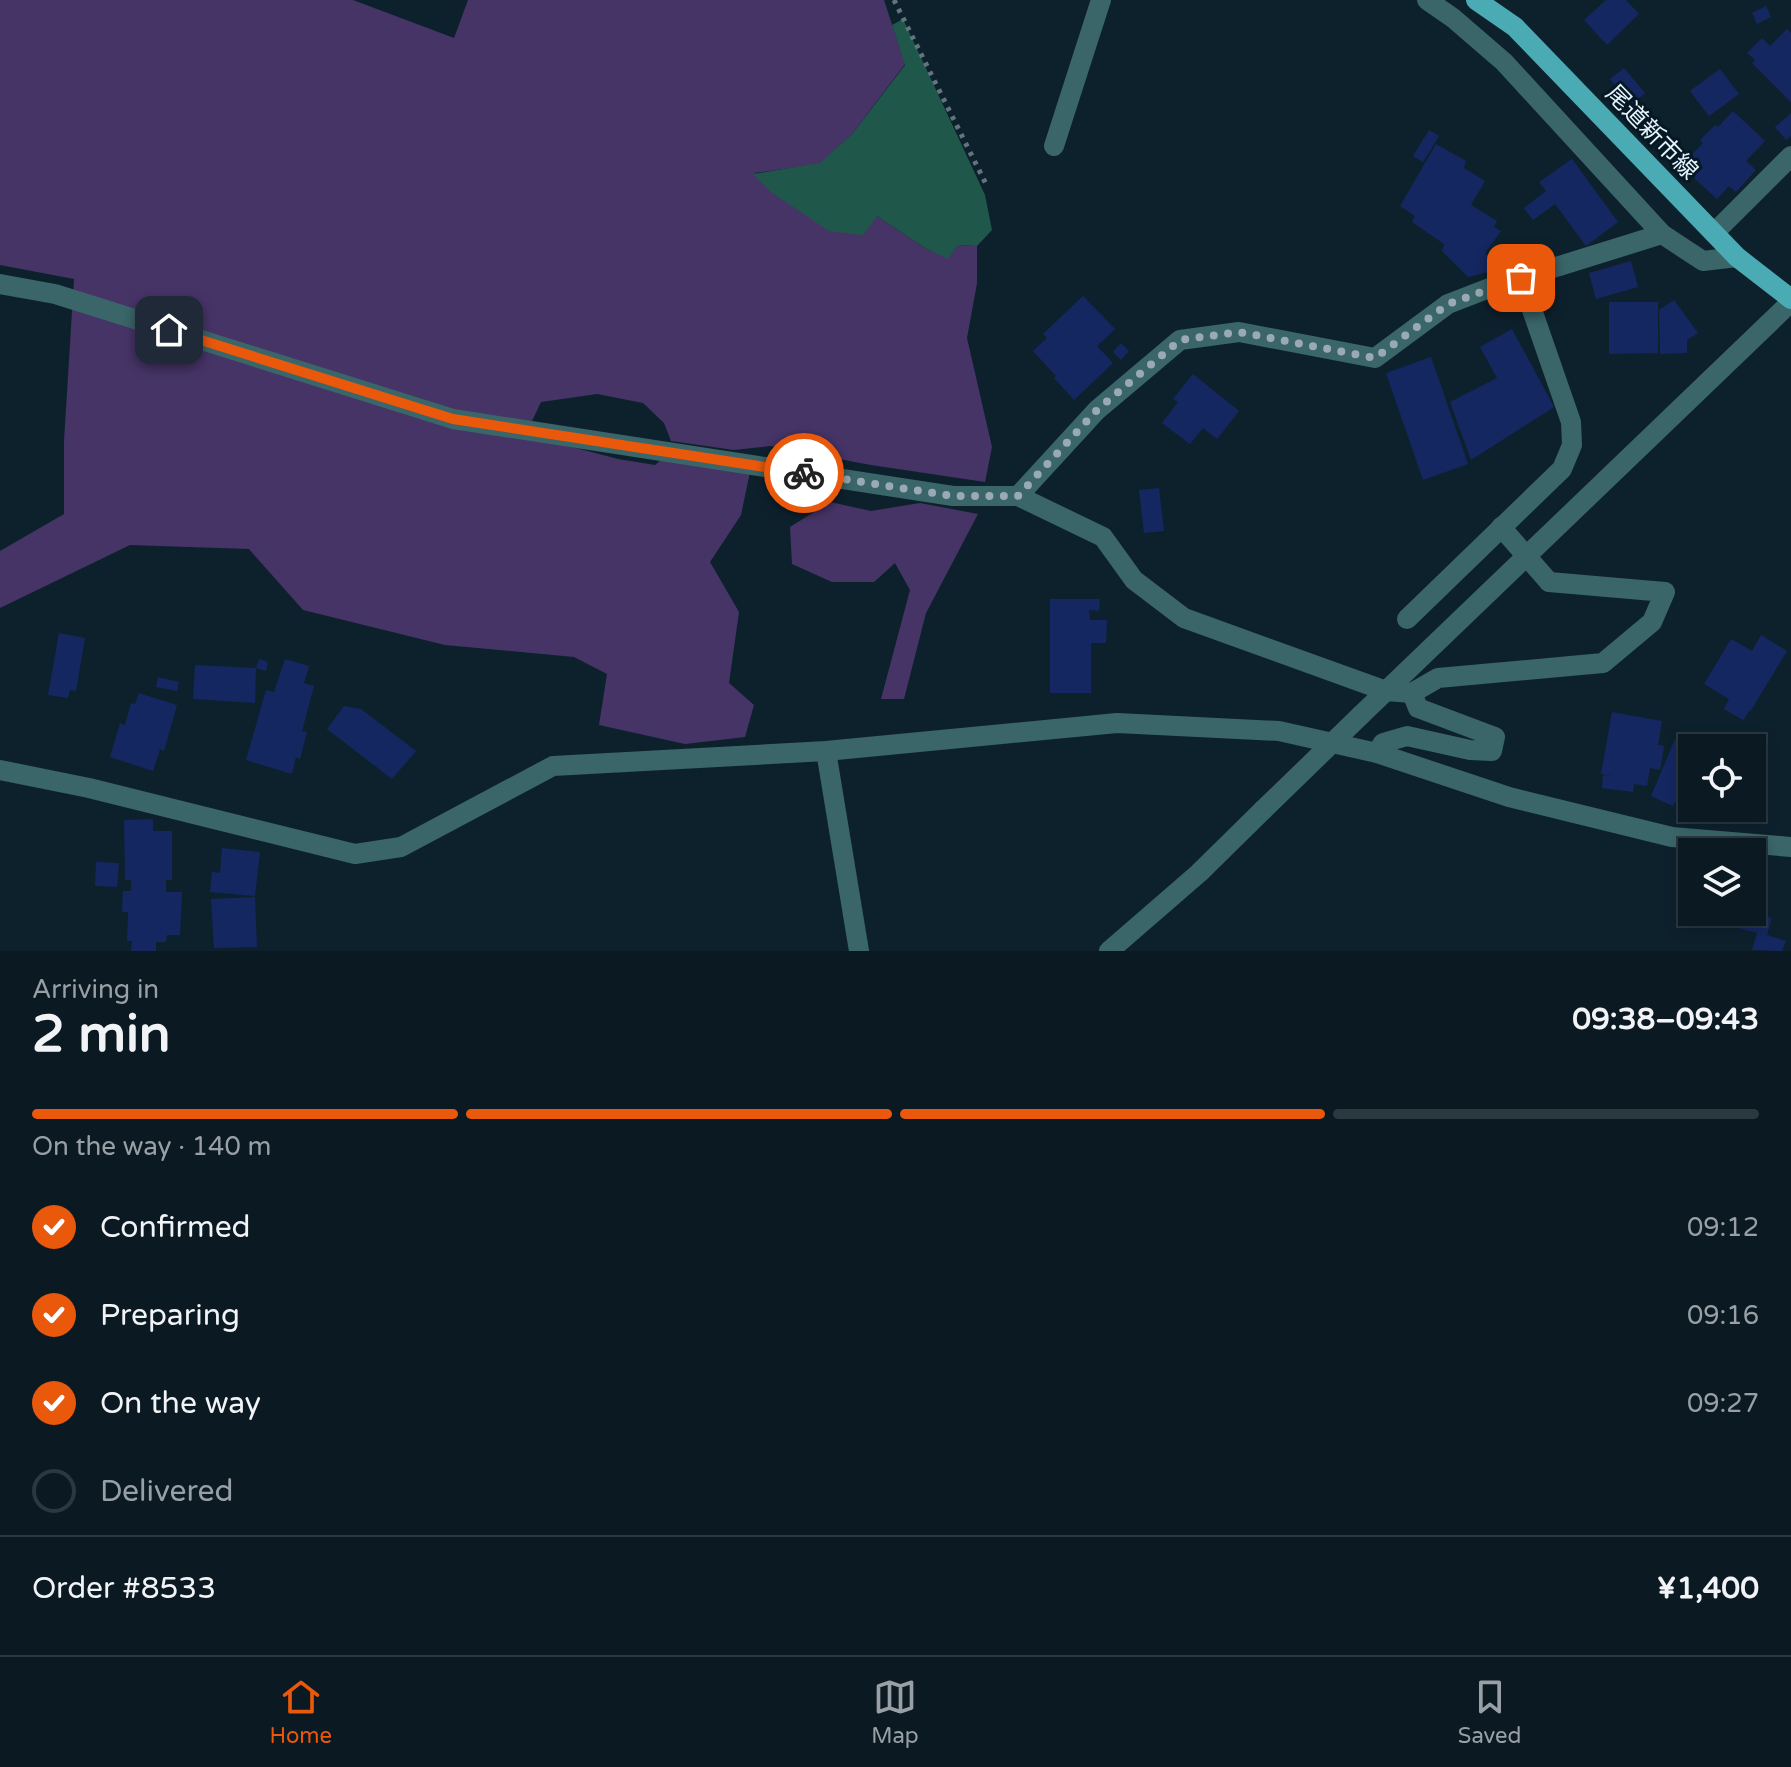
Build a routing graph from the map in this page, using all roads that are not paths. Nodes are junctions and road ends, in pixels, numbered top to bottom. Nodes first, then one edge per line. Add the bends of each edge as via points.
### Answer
1 (1101, 0) edge
2 (1427, 0) edge
3 (1476, 0) edge
4 (1054, 146) dead end
5 (1791, 156) edge
6 (1714, 233) junction
7 (1662, 234) junction
8 (1737, 257) junction
9 (1521, 278) junction
10 (0, 284) edge
11 (1791, 301) edge
12 (1018, 496) junction
13 (1501, 527) junction
14 (1407, 619) dead end
15 (1386, 691) junction
16 (1412, 693) junction
17 (826, 751) junction
18 (1377, 753) junction
19 (0, 770) edge
20 (1791, 847) edge
21 (859, 951) edge
22 (1109, 951) edge

1 - 4 street
2 - 7 street via 1504,62
3 - 6 main road, 尾道新市線 via 1515,27
5 - 6 street
6 - 8 main road, 尾道新市線
7 - 8 street via 1703,261
7 - 9 street
8 - 11 main road, 尾道新市線
9 - 12 street via 1448,304 1375,358 1239,332 1180,340 1097,410
9 - 13 street via 1571,422 1572,445 1562,469
10 - 12 street via 55,294 453,419 953,496
11 - 15 street
12 - 15 street via 1103,537 1134,580 1184,618
13 - 14 street
13 - 16 street, bridge via 1549,582 1665,592 1652,622 1603,663 1438,678
15 - 16 street
15 - 22 street, bridge via 1199,873
16 - 18 street via 1418,708 1495,737 1492,751 1407,736 1383,743
17 - 18 street via 1117,723 1279,731
17 - 19 street via 553,766 401,847 355,854
17 - 21 street
18 - 20 street via 1509,797 1672,837

